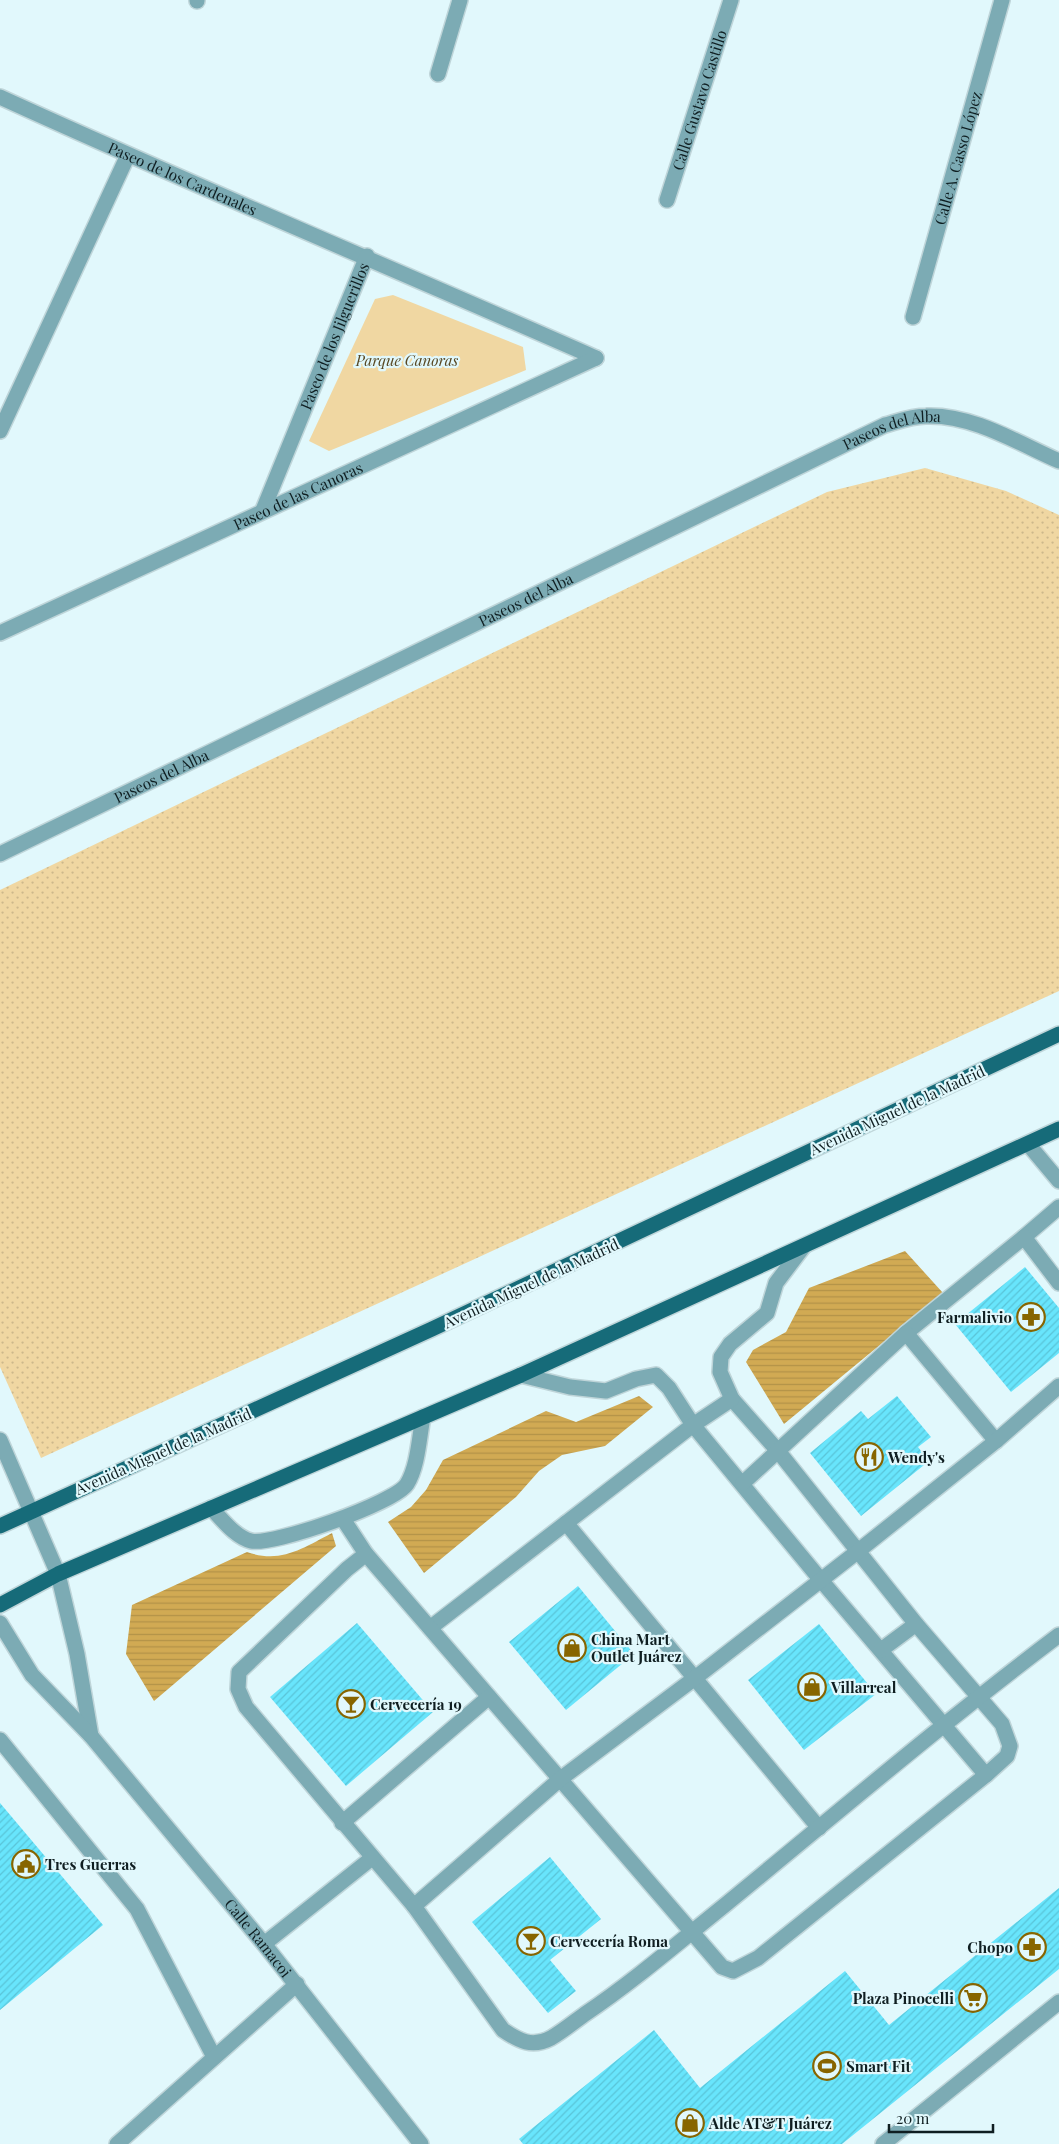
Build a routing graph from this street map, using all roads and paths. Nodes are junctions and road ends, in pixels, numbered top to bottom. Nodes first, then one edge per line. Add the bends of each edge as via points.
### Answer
1 (460, 0) edge
2 (730, 0) edge
3 (1002, 0) edge
4 (438, 74) dead end
5 (0, 97) edge
6 (128, 155) junction
7 (667, 200) dead end
8 (367, 256) junction
9 (913, 317) dead end
10 (596, 358) joint
11 (0, 431) edge
12 (1059, 461) edge
13 (263, 510) junction
14 (0, 633) edge
15 (0, 854) edge
16 (1059, 1034) edge
17 (1059, 1129) edge
18 (1028, 1144) junction
19 (1059, 1181) edge
20 (1059, 1207) edge
21 (1024, 1237) junction
22 (804, 1246) junction
23 (1059, 1283) edge
24 (906, 1333) junction
25 (521, 1375) junction
26 (1059, 1386) edge
27 (732, 1399) junction
28 (423, 1417) junction
29 (693, 1425) junction
30 (0, 1440) edge
31 (996, 1441) junction
32 (778, 1451) junction
33 (743, 1483) junction
34 (211, 1508) junction
35 (32, 1510) junction
36 (344, 1519) junction
37 (566, 1523) junction
38 (0, 1526) edge
39 (857, 1552) junction
40 (366, 1554) junction
41 (58, 1574) junction
42 (820, 1579) junction
43 (0, 1605) edge
44 (0, 1623) edge
45 (916, 1624) junction
46 (430, 1628) junction
47 (1059, 1634) edge
48 (881, 1650) junction
49 (695, 1678) junction
50 (976, 1697) junction
51 (489, 1698) junction
52 (942, 1726) junction
53 (91, 1736) junction
54 (0, 1740) edge
55 (986, 1775) junction
56 (559, 1780) junction
57 (342, 1823) junction
58 (819, 1828) junction
59 (372, 1858) junction
60 (414, 1906) junction
61 (691, 1932) junction
62 (264, 1944) junction
63 (296, 1984) junction
64 (1059, 2002) edge
65 (214, 2057) junction
66 (117, 2144) edge
67 (421, 2144) edge
68 (883, 2144) edge

1 - 4 street
2 - 7 street, Calle Gustavo Castillo
3 - 9 street, Calle A. Casso López
5 - 6 street, Paseo de los Cardenales
6 - 8 street, Paseo de los Cardenales
6 - 11 street
8 - 10 street, Paseo de los Jilguerillos
8 - 13 street, Paseo de los Jilguerillos
10 - 13 street, Paseo de las Canoras
12 - 15 street, Paseos del Alba via 968,421 926,416 885,425
13 - 14 street, Paseo de las Canoras
16 - 35 main road, Avenida Miguel de la Madrid via 432,1329
17 - 18 main road
18 - 19 street
18 - 22 main road
20 - 21 street
21 - 23 street
21 - 24 street
22 - 25 main road
22 - 27 street via 776,1283 767,1313 730,1344 721,1357 720,1372
24 - 31 street
24 - 32 street
25 - 28 main road
25 - 29 street via 570,1388 606,1391 656,1375 669,1388
26 - 31 street
27 - 29 street
27 - 32 street
28 - 34 main road
28 - 36 street via 412,1471 401,1492
29 - 33 street
29 - 37 street
30 - 35 street
31 - 39 street
32 - 33 street
32 - 39 street
33 - 42 street
34 - 36 street via 242,1538 260,1543
34 - 41 main road
35 - 38 main road, Avenida Miguel de la Madrid
35 - 41 street
36 - 40 street
37 - 46 street
37 - 49 street
39 - 42 street
39 - 45 street
40 - 46 street
40 - 57 street via 239,1672 238,1688 246,1707
41 - 43 main road
41 - 53 street via 78,1654
42 - 48 street
42 - 49 street
44 - 53 street, Calle Ramacoi via 32,1675
45 - 48 street
45 - 50 street
46 - 51 street
47 - 50 street
48 - 52 street
49 - 56 street
49 - 58 street
50 - 52 street
50 - 55 street via 1002,1724 1010,1746 1007,1756
51 - 56 street
51 - 57 street
52 - 55 street
52 - 58 street
53 - 62 street, Calle Ramacoi
54 - 65 street via 138,1908
55 - 61 street via 747,1966 734,1971 722,1967
56 - 60 street
56 - 61 street
57 - 59 street
58 - 61 street
59 - 60 street
59 - 62 street
60 - 61 street via 503,2030 520,2042 533,2044 550,2038 607,2000
62 - 63 street, Calle Ramacoi
63 - 65 street
63 - 67 street, Calle Ramacoi
64 - 68 street
65 - 66 street

